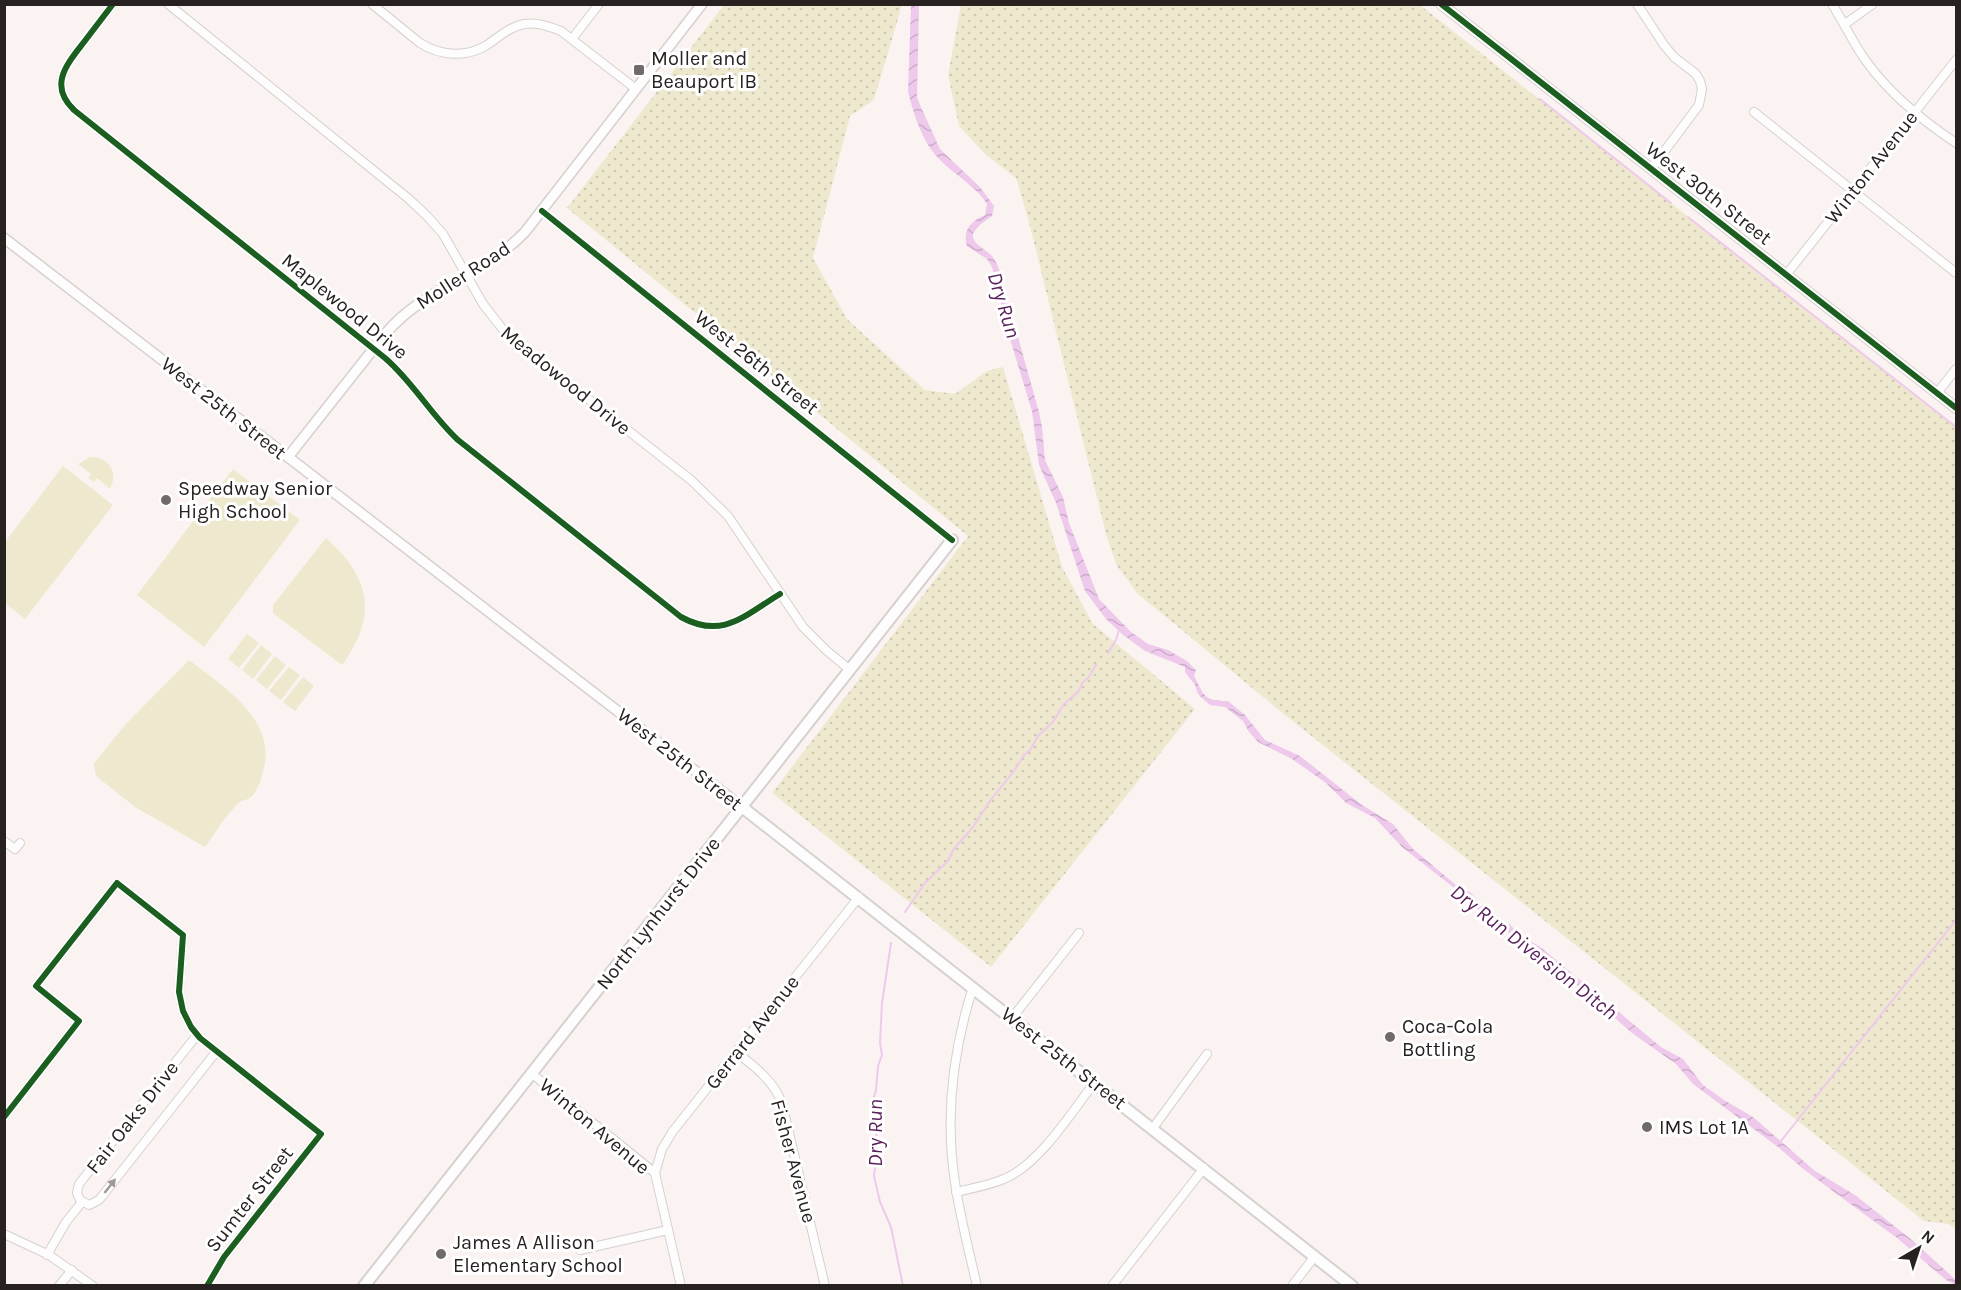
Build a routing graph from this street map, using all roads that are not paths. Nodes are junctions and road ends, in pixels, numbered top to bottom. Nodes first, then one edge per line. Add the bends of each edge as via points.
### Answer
1 (113, 4) edge
2 (168, 4) edge
3 (372, 4) edge
4 (599, 4) edge
5 (702, 4) edge
6 (1441, 4) edge
7 (1637, 4) edge
8 (1832, 4) edge
9 (1873, 4) edge
10 (1845, 24) junction
11 (572, 39) junction
12 (1956, 60) edge
13 (636, 89) junction
14 (1916, 111) junction
15 (1754, 112) dead end
16 (1956, 143) edge
17 (1651, 169) junction
18 (1853, 191) junction
19 (542, 211) junction
20 (4, 238) edge
21 (1956, 273) edge
22 (1786, 275) junction
23 (466, 276) junction
24 (373, 349) junction
25 (1956, 369) edge
26 (1937, 393) junction
27 (1956, 408) edge
28 (288, 457) junction
29 (952, 540) joint
30 (780, 594) junction
31 (850, 670) junction
32 (742, 807) junction
33 (4, 841) edge
34 (20, 843) dead end
35 (858, 897) junction
36 (1079, 933) dead end
37 (973, 987) junction
38 (1012, 1018) junction
39 (197, 1035) junction
40 (216, 1052) junction
41 (736, 1052) junction
42 (1207, 1054) dead end
43 (531, 1073) junction
44 (1094, 1083) junction
45 (4, 1116) edge
46 (1153, 1128) junction
47 (1204, 1168) junction
48 (655, 1173) junction
49 (956, 1192) junction
50 (82, 1202) junction
51 (668, 1230) junction
52 (4, 1234) edge
53 (580, 1250) dead end
54 (47, 1255) junction
55 (1315, 1256) junction
56 (72, 1270) junction
57 (59, 1286) edge
58 (93, 1286) edge
59 (207, 1286) edge
60 (364, 1286) edge
61 (681, 1286) edge
62 (825, 1286) edge
63 (976, 1286) edge
64 (1112, 1286) edge
65 (1292, 1286) edge
66 (1352, 1286) edge

1 - 24 street, Maplewood Drive via 64,70 61,86 66,101
2 - 23 street, Meadowood Drive via 416,204 443,234
3 - 11 street via 420,43 447,54 476,50 510,28 526,24 550,26
4 - 11 street
5 - 13 street, Moller Road
6 - 17 street, West 30th Street
7 - 17 street via 1669,51 1696,74 1702,89 1699,105
8 - 10 street
9 - 10 street
10 - 14 street via 1875,73
11 - 13 street
12 - 14 street, Winton Avenue
13 - 19 street, Moller Road
14 - 16 street
14 - 18 street, Winton Avenue
15 - 18 street
17 - 22 street, West 30th Street
18 - 21 street
18 - 22 street, Winton Avenue
19 - 23 street, Moller Road via 504,252
19 - 29 street, West 26th Street
20 - 28 street, West 25th Street
22 - 26 street, West 30th Street
23 - 24 street, Moller Road via 416,304
23 - 30 street, Meadowood Drive via 489,314 514,341 715,501 741,532
24 - 28 street, Moller Road
24 - 30 street, Maplewood Drive via 406,378 462,442 681,617 700,626 722,626
25 - 26 street
26 - 27 street, West 30th Street
28 - 32 street, West 25th Street
29 - 31 main road, North Lynhurst Drive
30 - 31 street, Meadowood Drive via 803,627
31 - 32 main road, North Lynhurst Drive
32 - 35 main road, West 25th Street
32 - 43 main road, North Lynhurst Drive
33 - 34 street via 15,849
35 - 37 main road, West 25th Street
35 - 41 street, Gerrard Avenue
36 - 38 street
37 - 38 main road, West 25th Street
37 - 49 street via 958,1043 951,1097
38 - 44 main road, West 25th Street
39 - 40 street
39 - 45 street via 180,999 183,935 117,883 36,986 79,1022
39 - 50 street, Fair Oaks Drive via 79,1184 77,1192
50 -> 40 street, Fair Oaks Drive via 89,1205 99,1200
40 - 59 street, Sumter Street via 321,1134 224,1257
41 - 48 street, Gerrard Avenue via 671,1135
41 - 62 street, Fisher Avenue via 766,1077 782,1103
42 - 46 street
43 - 48 street, Winton Avenue
43 - 60 main road, North Lynhurst Drive
44 - 46 main road, West 25th Street
44 - 49 street via 1025,1167 1000,1181
46 - 47 main road, West 25th Street
47 - 55 main road, West 25th Street
47 - 64 street
48 - 51 street, Winton Avenue
49 - 63 street
50 - 54 street, Fair Oaks Drive
51 - 53 street
51 - 61 street, Winton Avenue
52 - 54 street
54 - 56 street
55 - 65 street
55 - 66 main road, West 25th Street
56 - 57 street
56 - 58 street

